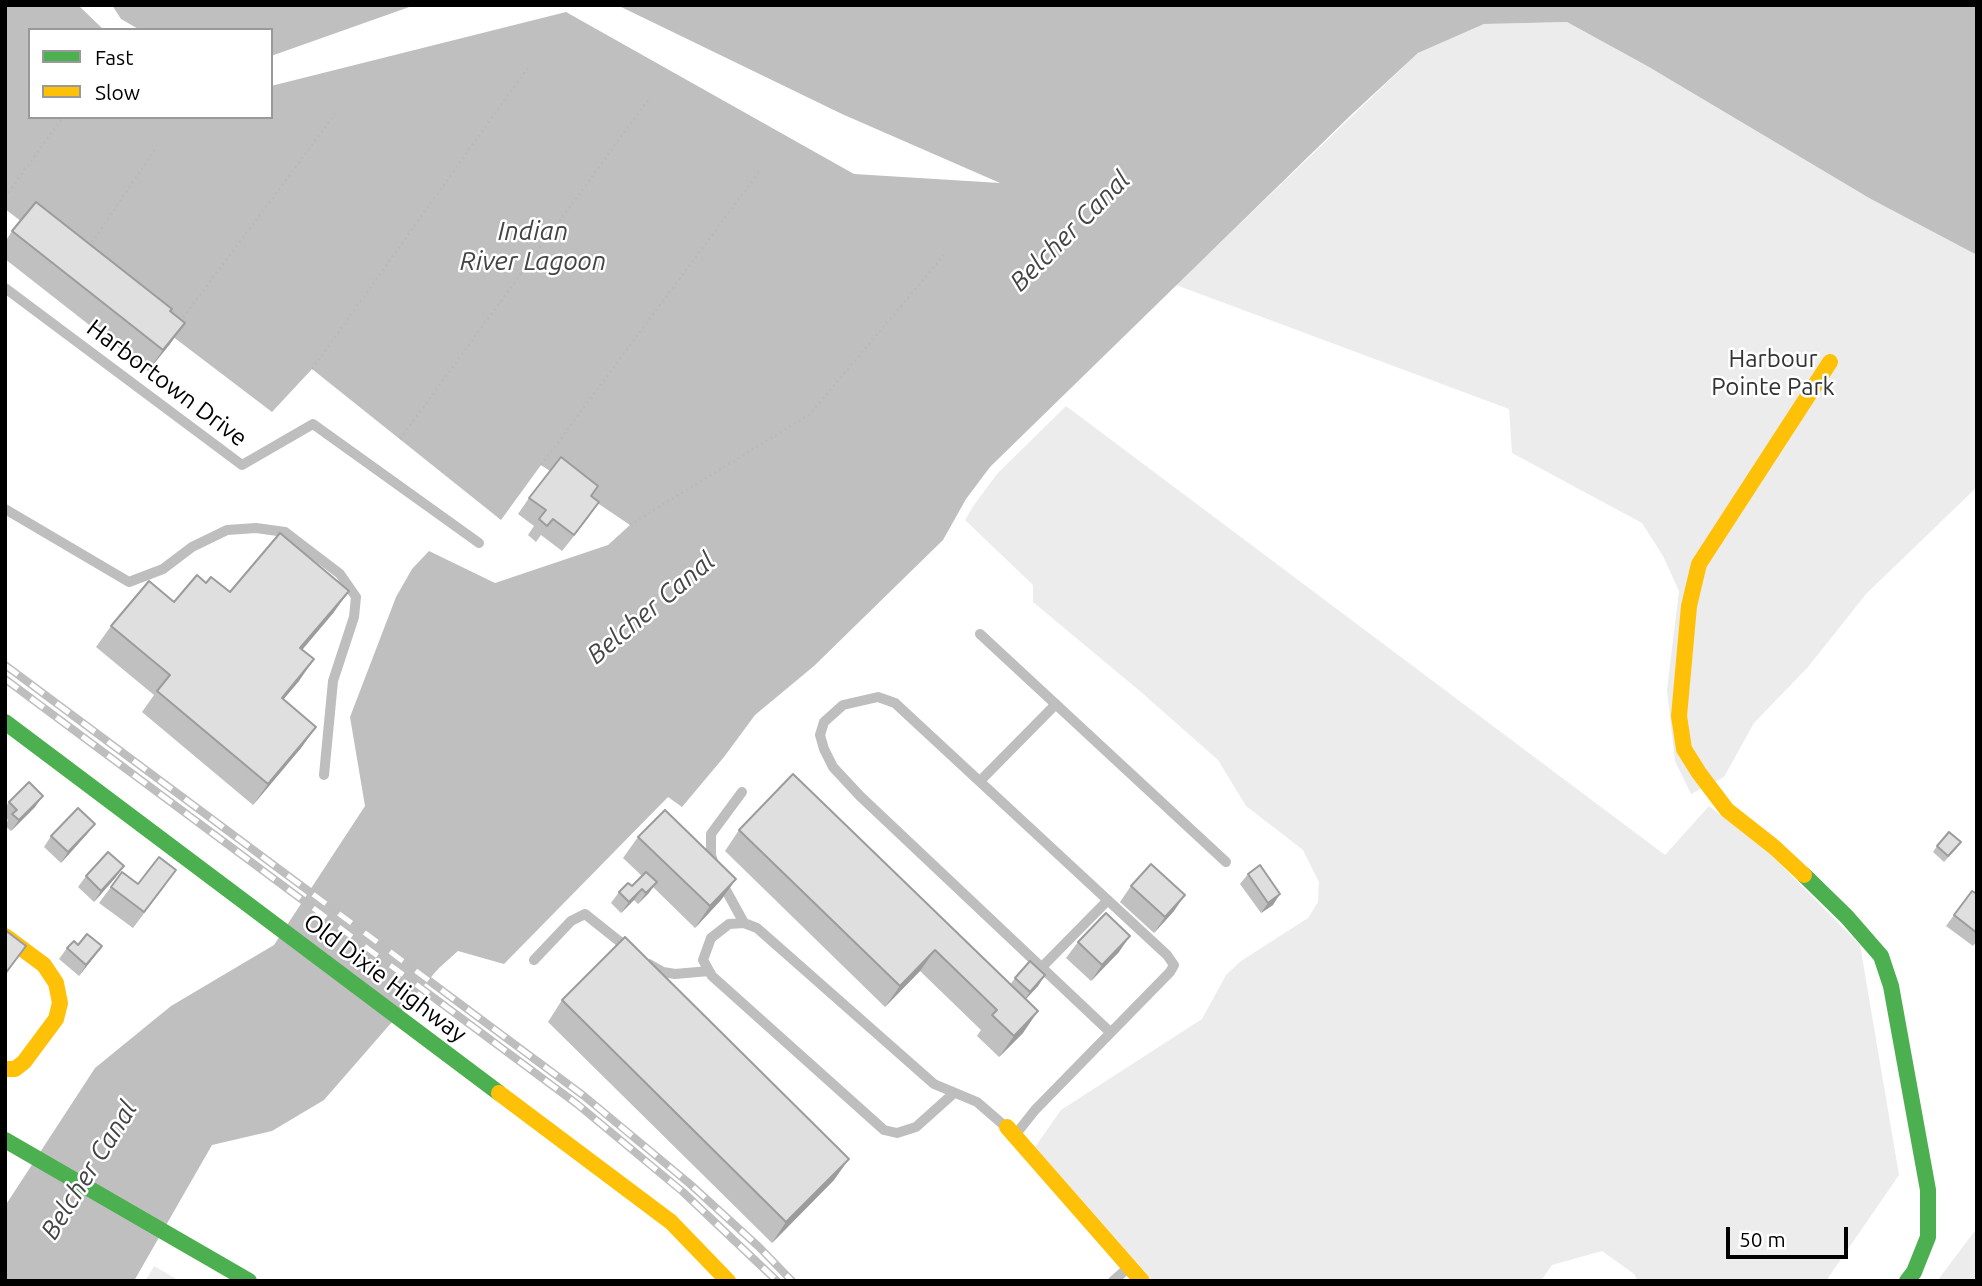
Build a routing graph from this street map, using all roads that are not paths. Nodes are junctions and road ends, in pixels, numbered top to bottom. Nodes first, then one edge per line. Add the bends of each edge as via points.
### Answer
1 (5, 288) edge
2 (1830, 362) dead end
3 (5, 509) edge
4 (479, 543) dead end
5 (980, 634) dead end
6 (1056, 704) junction
7 (5, 723) edge
8 (324, 775) dead end
9 (980, 782) junction
10 (742, 792) dead end
11 (1226, 862) dead end
12 (1108, 900) junction
13 (744, 923) junction
14 (5, 936) edge
15 (534, 960) dead end
16 (1042, 967) junction
17 (709, 971) junction
18 (1110, 1032) junction
19 (5, 1069) edge
20 (954, 1093) junction
21 (1010, 1132) junction
22 (5, 1140) edge
23 (1129, 1266) junction
24 (249, 1281) edge
25 (728, 1281) edge
26 (1113, 1281) edge
27 (1142, 1281) edge
28 (1907, 1281) edge

1 - 4 lane, Harbortown Drive via 242,466 313,424
2 - 28 street via 1699,564 1689,606 1679,716 1684,749 1727,810 1774,846 1881,956 1891,986 1928,1190 1928,1237
3 - 8 lane via 130,582 163,569 192,547 227,530 256,528 285,532 340,574 356,597 333,681
5 - 6 lane
6 - 9 lane
6 - 11 lane
7 - 25 street, Old Dixie Highway via 671,1222
9 - 12 lane
9 - 16 lane via 895,703 878,696 843,705 824,722 820,735 833,767
10 - 13 lane via 711,834 710,843 713,864
12 - 16 lane
12 - 18 lane via 1174,965
13 - 17 lane via 729,924 711,938 703,960
13 - 20 lane via 757,928 934,1084
14 - 19 street via 44,965 56,983 60,1003 56,1019 24,1062
15 - 17 lane via 571,921 585,914 663,972
16 - 18 lane
17 - 20 lane via 884,1130 897,1133 916,1127
18 - 21 lane
20 - 21 lane via 976,1102
21 - 23 street
22 - 24 street
23 - 26 lane
23 - 27 street

